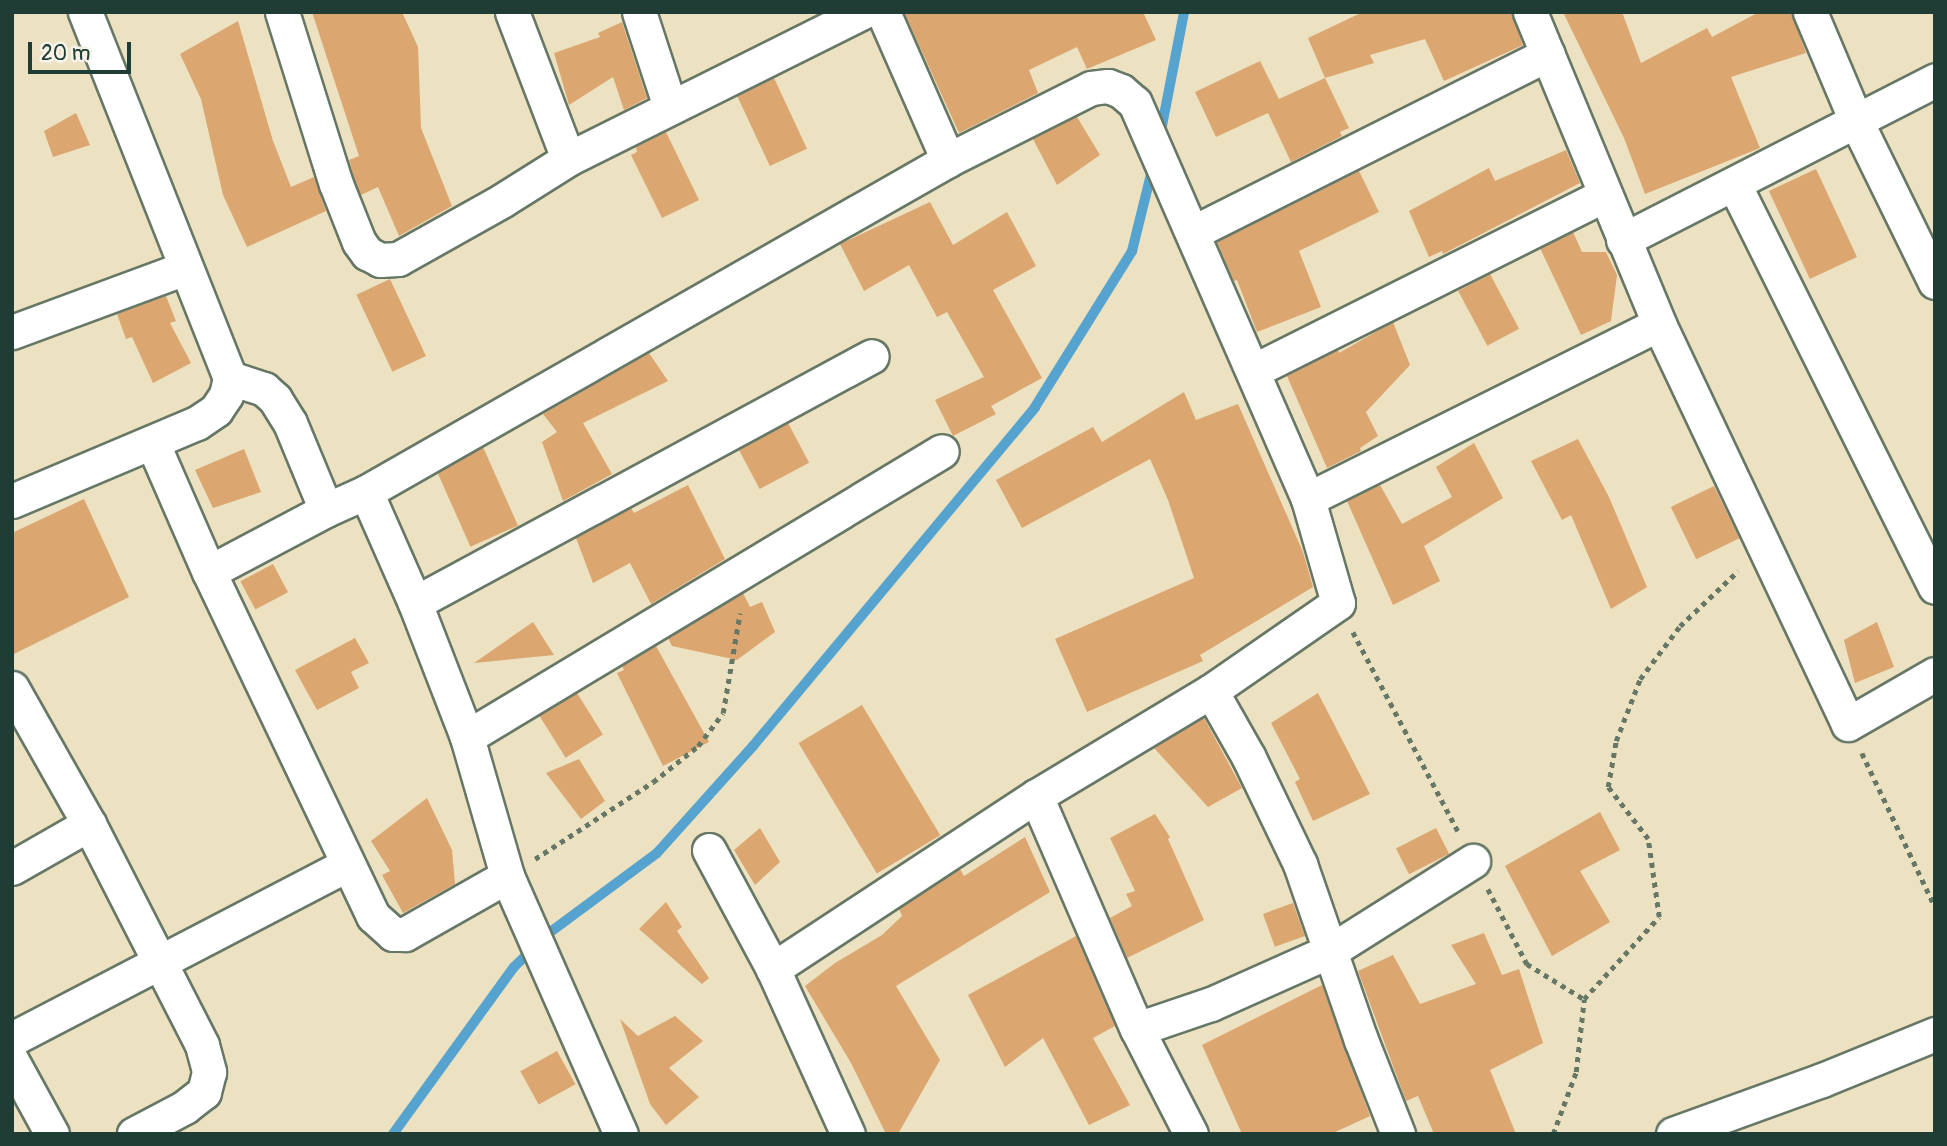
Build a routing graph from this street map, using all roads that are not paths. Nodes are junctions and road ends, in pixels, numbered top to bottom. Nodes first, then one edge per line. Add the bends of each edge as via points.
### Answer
1 (85, 12) edge
2 (282, 12) edge
3 (512, 12) edge
4 (639, 12) edge
5 (863, 12) edge
6 (883, 12) edge
7 (1530, 12) edge
8 (1810, 12) edge
9 (1548, 54) junction
10 (1935, 80) edge
11 (670, 107) junction
12 (1857, 122) junction
13 (568, 159) junction
14 (948, 160) junction
15 (1734, 184) junction
16 (1604, 195) junction
17 (1194, 232) junction
18 (1623, 240) junction
19 (186, 268) junction
20 (1935, 282) edge
21 (1659, 324) junction
22 (12, 332) edge
23 (872, 356) dead end
24 (1253, 371) junction
25 (230, 378) junction
26 (153, 444) junction
27 (942, 451) dead end
28 (366, 492) junction
29 (1308, 499) junction
30 (12, 501) edge
31 (326, 510) junction
32 (209, 572) junction
33 (1935, 587) edge
34 (415, 603) junction
35 (1935, 674) edge
36 (12, 688) edge
37 (1212, 691) junction
38 (467, 737) junction
39 (1036, 796) junction
40 (89, 824) junction
41 (709, 849) dead end
42 (1473, 861) road end
43 (346, 865) junction
44 (12, 868) edge
45 (507, 876) junction
46 (1332, 950) junction
47 (157, 961) junction
48 (773, 970) junction
49 (1137, 1029) junction
50 (1935, 1034) edge
51 (12, 1039) edge
52 (12, 1061) edge
53 (52, 1134) edge
54 (134, 1134) edge
55 (621, 1134) edge
56 (848, 1134) edge
57 (1191, 1134) edge
58 (1398, 1134) edge
59 (1673, 1134) edge

1 - 19 street
2 - 13 street via 359,242 380,260 398,258
3 - 13 street
4 - 11 street
5 - 11 street
6 - 14 street
7 - 9 street
8 - 12 street
9 - 16 street
9 - 17 street
10 - 12 street
11 - 13 street
12 - 15 street
12 - 20 street
14 - 17 street via 1091,88 1108,86 1135,103
14 - 28 street
15 - 18 street
15 - 33 street
16 - 18 street
16 - 24 street
17 - 24 street
18 - 21 street
19 - 22 street
19 - 25 street
21 - 29 street
21 - 35 street via 1848,724
23 - 34 street
24 - 29 street
25 - 26 street via 216,410
25 - 31 street via 264,389 275,399 290,423
26 - 30 street
26 - 32 street
27 - 38 street
28 - 31 street
28 - 34 street
29 - 37 street via 1338,603
31 - 32 street
32 - 43 street
34 - 38 street
36 - 40 street
37 - 39 street
37 - 46 street via 1300,864
38 - 45 street
39 - 48 street
39 - 49 street
40 - 44 street
40 - 47 street
41 - 48 street
42 - 46 street
43 - 45 street via 373,916 393,934 405,934
43 - 47 street
45 - 55 street
46 - 49 street via 1211,1004
46 - 58 street
47 - 51 street
47 - 54 street via 202,1045 209,1072 204,1092
48 - 56 street
49 - 57 street
50 - 59 street
52 - 53 street

